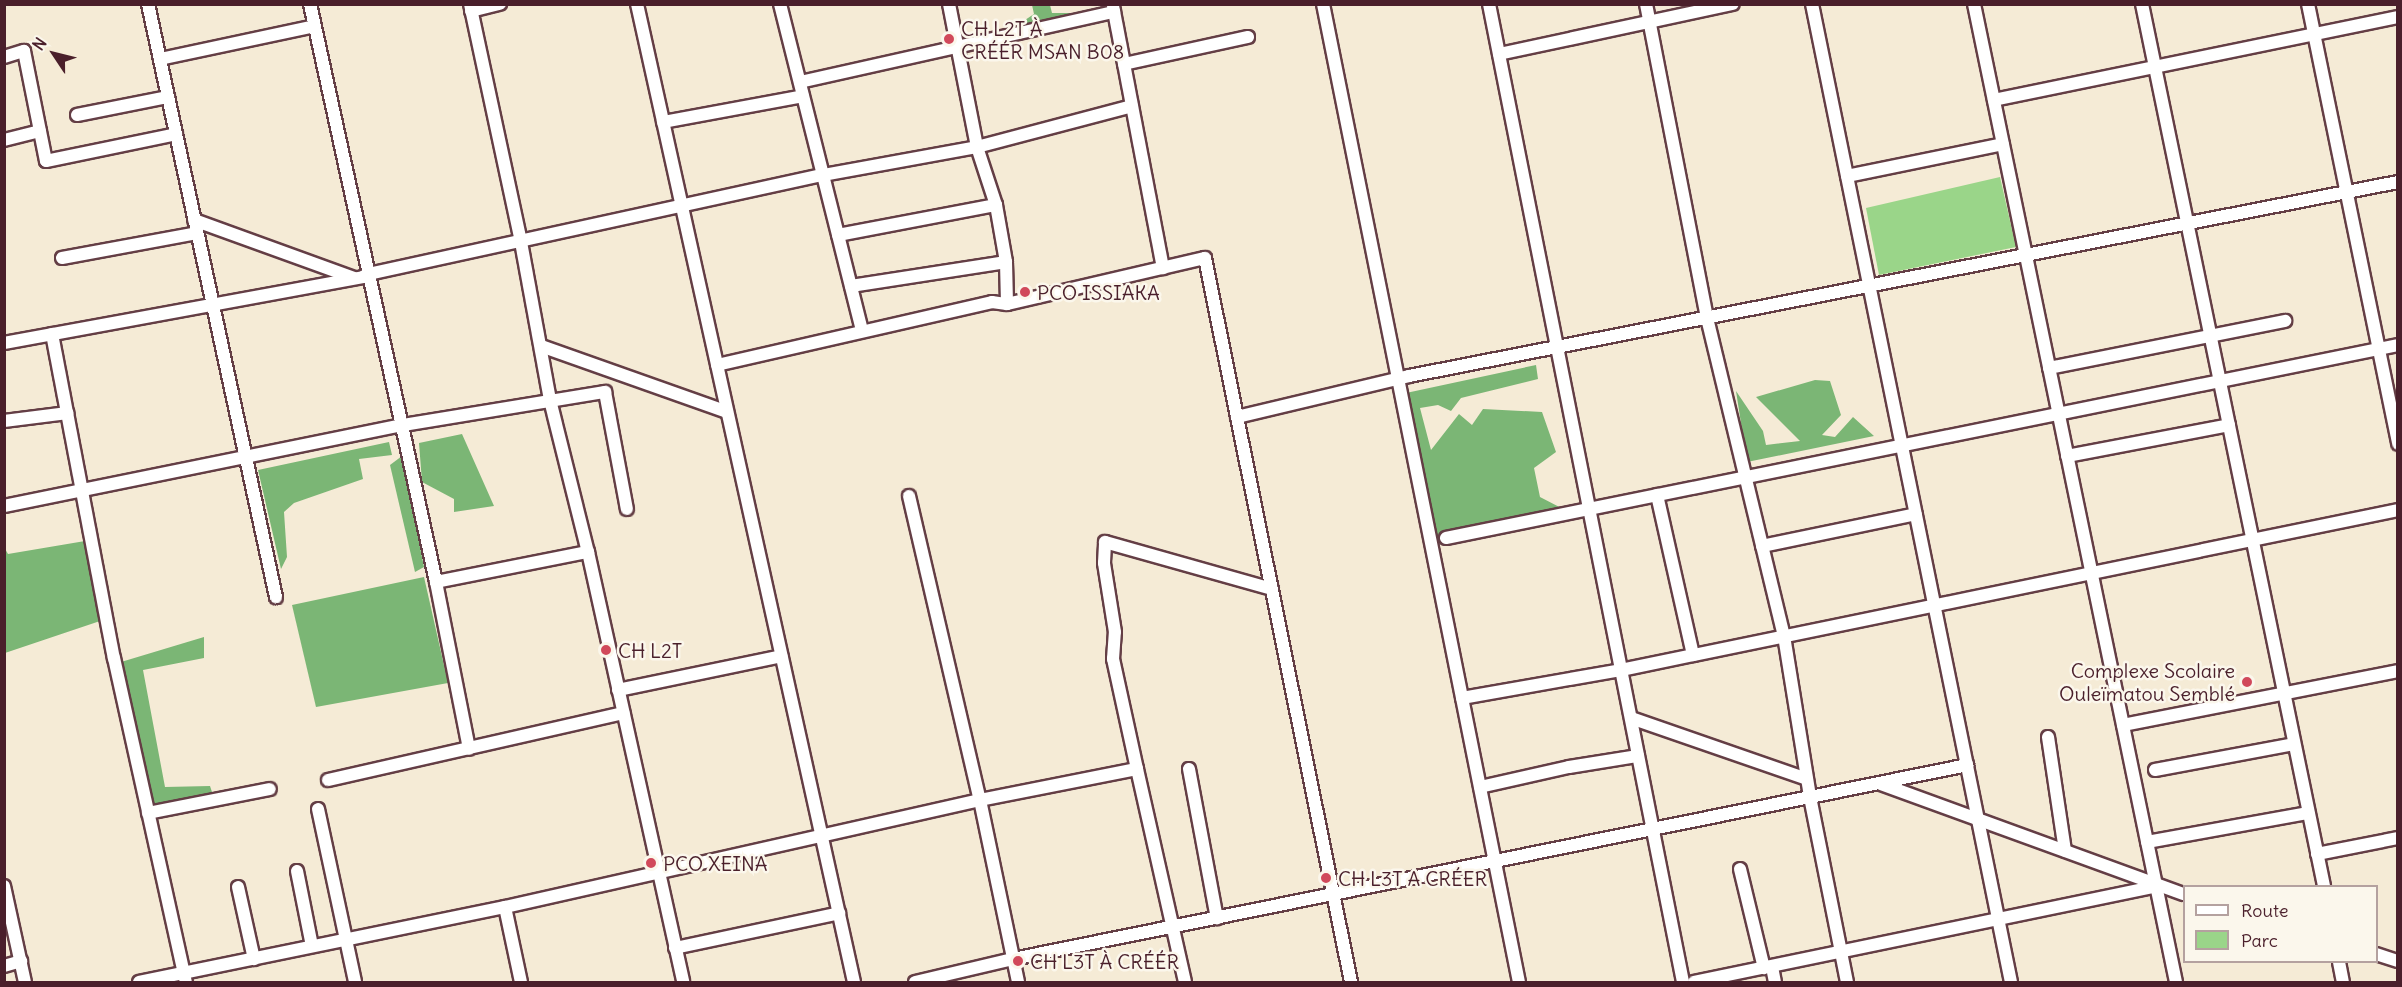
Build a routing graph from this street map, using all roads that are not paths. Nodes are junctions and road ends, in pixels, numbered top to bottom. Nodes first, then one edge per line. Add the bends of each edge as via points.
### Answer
1 (148, 4) edge
2 (310, 4) edge
3 (500, 4) edge
4 (638, 4) edge
5 (780, 4) edge
6 (949, 4) edge
7 (1323, 4) edge
8 (1489, 4) edge
9 (1646, 4) edge
10 (1732, 4) edge
11 (1812, 4) edge
12 (1974, 4) edge
13 (2142, 4) edge
14 (2308, 4) edge
15 (470, 8) edge
16 (1113, 8) edge
17 (2397, 17) edge
18 (1650, 22) junction
19 (315, 26) junction
20 (2314, 34) junction
21 (1248, 38) dead end
22 (958, 46) junction
23 (1499, 54) junction
24 (4, 57) edge
25 (160, 59) junction
26 (1124, 64) junction
27 (2155, 67) junction
28 (800, 82) junction
29 (803, 96) junction
30 (168, 97) junction
31 (1994, 100) junction
32 (1132, 106) junction
33 (78, 115) dead end
34 (663, 122) junction
35 (40, 131) junction
36 (176, 134) junction
37 (4, 140) edge
38 (2002, 144) junction
39 (977, 147) junction
40 (823, 175) junction
41 (1847, 176) junction
42 (2397, 182) edge
43 (2346, 192) junction
44 (996, 205) junction
45 (682, 206) junction
46 (2187, 223) junction
47 (196, 227) junction
48 (838, 235) junction
49 (521, 242) junction
50 (2025, 254) junction
51 (62, 258) dead end
52 (1006, 262) junction
53 (1163, 267) junction
54 (368, 274) junction
55 (356, 279) junction
56 (1869, 284) junction
57 (851, 286) junction
58 (1007, 304) junction
59 (213, 305) junction
60 (1707, 318) junction
61 (2285, 321) dead end
62 (862, 331) junction
63 (52, 334) junction
64 (2210, 335) junction
65 (4, 343) edge
66 (2397, 345) edge
67 (541, 346) junction
68 (1557, 348) junction
69 (2378, 349) junction
70 (717, 365) junction
71 (2049, 368) junction
72 (1398, 379) junction
73 (2220, 381) junction
74 (550, 400) junction
75 (727, 412) junction
76 (67, 413) junction
77 (2058, 414) junction
78 (1237, 417) junction
79 (4, 421) edge
80 (403, 425) junction
81 (2229, 425) junction
82 (2397, 444) edge
83 (1902, 445) junction
84 (2067, 456) junction
85 (246, 459) junction
86 (1746, 477) junction
87 (83, 492) junction
88 (1657, 495) junction
89 (909, 496) dead end
90 (4, 506) edge
91 (1589, 508) junction
92 (627, 509) dead end
93 (2397, 510) edge
94 (1916, 514) junction
95 (1446, 537) dead end
96 (2252, 540) junction
97 (1762, 546) junction
98 (588, 552) junction
99 (2091, 573) junction
100 (436, 582) junction
101 (1272, 590) junction
102 (276, 597) dead end
103 (1934, 605) junction
104 (1784, 636) junction
105 (1693, 655) junction
106 (782, 656) junction
107 (1621, 670) junction
108 (2397, 671) edge
109 (618, 690) junction
110 (2284, 695) junction
111 (1462, 698) junction
112 (623, 713) junction
113 (1631, 718) junction
114 (2123, 726) junction
115 (2048, 736) dead end
116 (2295, 744) junction
117 (469, 750) junction
118 (1638, 756) junction
119 (1967, 765) junction
120 (1137, 769) junction
121 (1189, 769) dead end
122 (2155, 770) dead end
123 (1807, 779) junction
124 (328, 780) dead end
125 (1879, 783) junction
126 (1480, 787) junction
127 (270, 789) dead end
128 (1810, 797) junction
129 (980, 800) junction
130 (318, 809) dead end
131 (148, 813) junction
132 (2308, 813) junction
133 (1977, 817) junction
134 (1653, 829) junction
135 (822, 835) junction
136 (2397, 838) edge
137 (2147, 842) junction
138 (2065, 851) junction
139 (2317, 854) junction
140 (1495, 861) junction
141 (1740, 869) dead end
142 (658, 870) junction
143 (297, 871) dead end
144 (2324, 885) edge
145 (4, 886) edge
146 (2156, 886) junction
147 (238, 887) dead end
148 (1333, 894) junction
149 (2183, 894) edge
150 (505, 907) junction
151 (839, 913) junction
152 (1217, 918) junction
153 (1998, 919) junction
154 (1173, 927) junction
155 (345, 940) junction
156 (312, 946) junction
157 (675, 948) junction
158 (1841, 952) junction
159 (2378, 955) edge
160 (254, 958) junction
161 (1013, 959) junction
162 (21, 961) junction
163 (2397, 961) edge
164 (2339, 963) edge
165 (4, 966) edge
166 (1768, 968) junction
167 (184, 978) edge
168 (933, 980) edge
169 (25, 982) edge
170 (139, 982) edge
171 (355, 982) edge
172 (521, 982) edge
173 (683, 982) edge
174 (854, 982) edge
175 (915, 982) edge
176 (1018, 982) edge
177 (1185, 982) edge
178 (1351, 982) edge
179 (1519, 982) edge
180 (1683, 982) edge
181 (1694, 982) edge
182 (1775, 982) edge
183 (1847, 982) edge
184 (2011, 982) edge
185 (2176, 982) edge
186 (2343, 982) edge

1 - 25 street
2 - 19 street
3 - 15 street
4 - 34 street
5 - 28 street
6 - 22 street
7 - 72 street
8 - 23 street
9 - 18 street
10 - 18 street
11 - 41 street
12 - 31 street
13 - 27 street
14 - 20 street
15 - 49 street
16 - 22 street
16 - 26 street
17 - 20 street
18 - 23 street
18 - 60 street
19 - 25 street
19 - 54 street
20 - 27 street
20 - 43 street
21 - 26 street
22 - 28 street
22 - 39 street
23 - 68 street
24 - 35 street via 24,51
25 - 30 street
26 - 32 street
27 - 31 street
27 - 46 street
28 - 29 street
29 - 34 street
29 - 40 street
30 - 33 street
30 - 36 street
31 - 38 street
32 - 39 street
32 - 53 street
34 - 45 street
35 - 36 street via 46,161
35 - 37 street
36 - 47 street
38 - 41 street
38 - 50 street
39 - 40 street
39 - 44 street
40 - 45 street
40 - 48 street
41 - 56 street
42 - 43 street
43 - 46 street
43 - 69 street
44 - 48 street
44 - 52 street
45 - 49 street
45 - 70 street
46 - 50 street
46 - 64 street
47 - 51 street
47 - 55 street
47 - 59 street
48 - 57 street
49 - 54 street
49 - 67 street
50 - 56 street
50 - 71 street
52 - 57 street
52 - 58 street
53 - 58 street
53 - 78 street via 1205,258
54 - 55 street
54 - 80 street
55 - 59 street
56 - 60 street
56 - 83 street
57 - 62 street
58 - 62 street via 992,302
59 - 63 street
59 - 85 street
60 - 68 street
60 - 86 street
61 - 64 street
62 - 70 street
63 - 65 street
63 - 76 street
64 - 71 street
64 - 73 street
66 - 69 street
67 - 74 street
67 - 75 street
68 - 72 street
68 - 91 street
69 - 73 street
69 - 82 street
70 - 75 street
71 - 77 street
72 - 78 street
72 - 111 street
73 - 77 street
73 - 81 street
74 - 80 street
74 - 92 street via 605,392
74 - 98 street
75 - 106 street
76 - 79 street
76 - 87 street
77 - 83 street
77 - 84 street
78 - 101 street
80 - 85 street
80 - 100 street
81 - 84 street
81 - 96 street
83 - 86 street
83 - 94 street
84 - 99 street
85 - 87 street
85 - 102 street
86 - 88 street
86 - 97 street
87 - 90 street
87 - 131 street
88 - 91 street
88 - 105 street
89 - 129 street
91 - 95 street
91 - 107 street
93 - 96 street
94 - 97 street
94 - 103 street
96 - 99 street
96 - 110 street
97 - 104 street
98 - 100 street
98 - 109 street
99 - 103 street
99 - 114 street
100 - 117 street
101 - 120 street via 1105,542 1104,563 1115,632 1113,659
101 - 148 street
103 - 104 street
103 - 119 street
104 - 105 street
104 - 123 street
105 - 107 street
106 - 109 street
106 - 135 street
107 - 111 street
107 - 113 street
108 - 110 street
109 - 112 street
110 - 114 street
110 - 116 street
111 - 126 street
112 - 117 street
112 - 142 street
113 - 118 street
113 - 123 street
114 - 137 street
115 - 138 street
116 - 122 street
116 - 132 street
117 - 124 street
118 - 126 street
118 - 134 street
119 - 125 street
119 - 133 street
120 - 129 street
120 - 154 street
121 - 152 street
123 - 128 street
125 - 128 street
125 - 133 street
126 - 140 street
127 - 131 street
128 - 134 street
128 - 158 street
129 - 135 street
129 - 161 street
130 - 155 street
131 - 167 street
132 - 137 street
132 - 139 street
133 - 138 street
133 - 153 street
134 - 140 street
134 - 180 street
135 - 142 street
135 - 151 street
136 - 139 street
137 - 146 street
138 - 146 street
139 - 144 street
140 - 148 street
140 - 179 street
141 - 166 street
142 - 150 street
142 - 157 street
143 - 156 street
145 - 162 street
146 - 149 street
146 - 153 street
146 - 185 street
147 - 160 street
148 - 152 street
148 - 178 street
150 - 155 street
150 - 172 street
151 - 157 street
151 - 174 street
152 - 154 street
153 - 158 street
153 - 184 street
154 - 161 street
154 - 177 street
155 - 156 street
155 - 171 street
156 - 160 street
157 - 173 street
158 - 166 street
158 - 183 street
159 - 163 street
160 - 167 street
161 - 168 street
161 - 176 street
162 - 165 street
162 - 169 street
164 - 186 street
166 - 181 street
166 - 182 street
167 - 170 street
168 - 175 street

